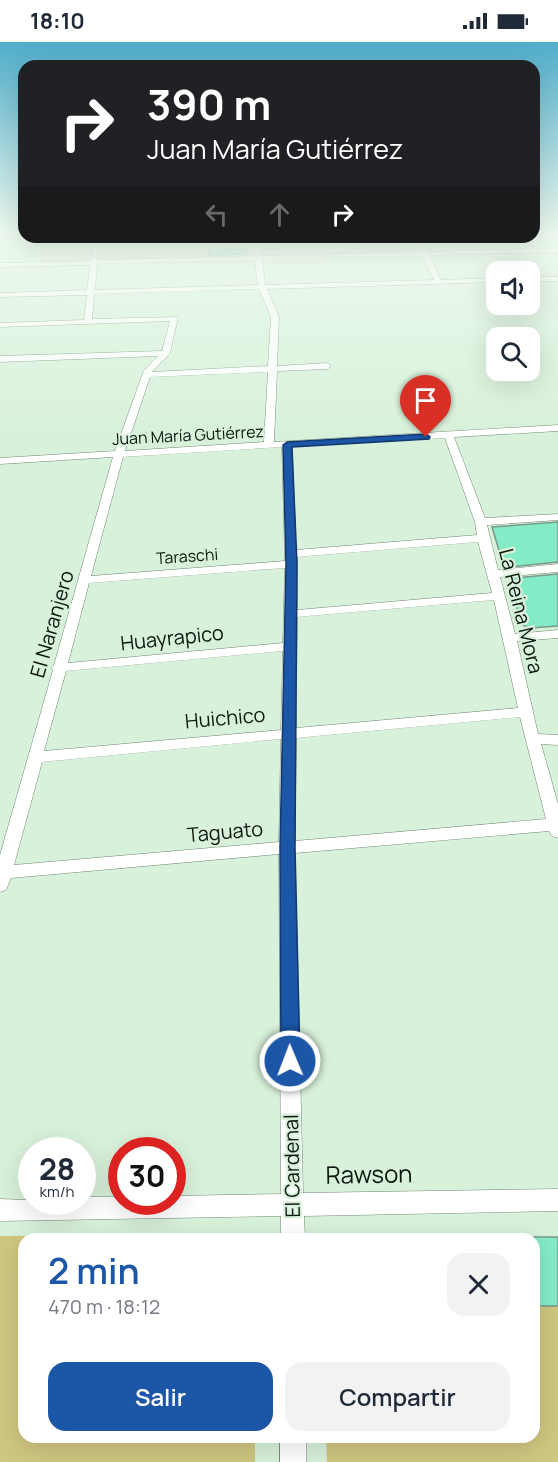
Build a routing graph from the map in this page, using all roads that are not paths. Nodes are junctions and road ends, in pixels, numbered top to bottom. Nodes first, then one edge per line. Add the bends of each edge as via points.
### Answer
1 (91, 300) edge
2 (268, 300) edge
3 (4, 313) dead end
4 (88, 322) junction
5 (0, 324) edge
6 (166, 353) junction
7 (0, 359) edge
8 (327, 366) dead end
9 (272, 369) junction
10 (146, 375) junction
11 (558, 428) edge
12 (449, 436) junction
13 (287, 445) junction
14 (268, 446) junction
15 (118, 454) junction
16 (0, 461) edge
17 (558, 517) edge
18 (481, 522) junction
19 (483, 538) junction
20 (291, 559) junction
21 (558, 568) edge
22 (492, 574) junction
23 (84, 580) junction
24 (498, 596) junction
25 (290, 614) junction
26 (558, 633) edge
27 (510, 638) junction
28 (289, 646) junction
29 (58, 668) junction
30 (526, 712) junction
31 (289, 733) junction
32 (532, 739) junction
33 (558, 740) edge
34 (36, 757) junction
35 (557, 827) edge
36 (287, 848) junction
37 (2, 879) edge
38 (558, 1200) edge
39 (292, 1203) junction
40 (0, 1210) edge
41 (293, 1233) edge
42 (293, 1443) edge
43 (293, 1462) edge

1 - 4 street
2 - 9 street via 275,317
3 - 5 street
4 - 5 street
4 - 6 street via 175,320
6 - 7 street
6 - 10 street
8 - 9 street
9 - 10 street
9 - 14 street
10 - 15 street, El Naranjero
11 - 12 street, Juan María Gutiérrez
12 - 13 street, Juan María Gutiérrez
12 - 18 street, La Reina Mora
13 - 14 street, Juan María Gutiérrez
13 - 20 street, El Cardenal
14 - 15 street, Juan María Gutiérrez
15 - 16 street, Juan María Gutiérrez
15 - 23 street, El Naranjero
17 - 18 street
18 - 19 street, La Reina Mora
19 - 20 street, Taraschi
19 - 22 street, La Reina Mora
20 - 23 street, Taraschi
20 - 25 street, El Cardenal
21 - 22 street
22 - 24 street, La Reina Mora
23 - 29 street, El Naranjero
24 - 25 street
24 - 27 street, La Reina Mora
25 - 28 street, El Cardenal
26 - 27 street
27 - 30 street, La Reina Mora
28 - 29 street, Huayrapico
28 - 31 street, El Cardenal
29 - 34 street, El Naranjero
30 - 31 street, Huichico
30 - 32 street, La Reina Mora
31 - 34 street, Huichico
31 - 36 street, El Cardenal
32 - 33 street
32 - 35 street, La Reina Mora
34 - 37 street, El Naranjero
35 - 36 street, Taguato
36 - 37 street, Taguato
36 - 39 street, El Cardenal
38 - 39 street, Rawson
39 - 40 street, Rawson
39 - 41 street, El Cardenal
42 - 43 street

